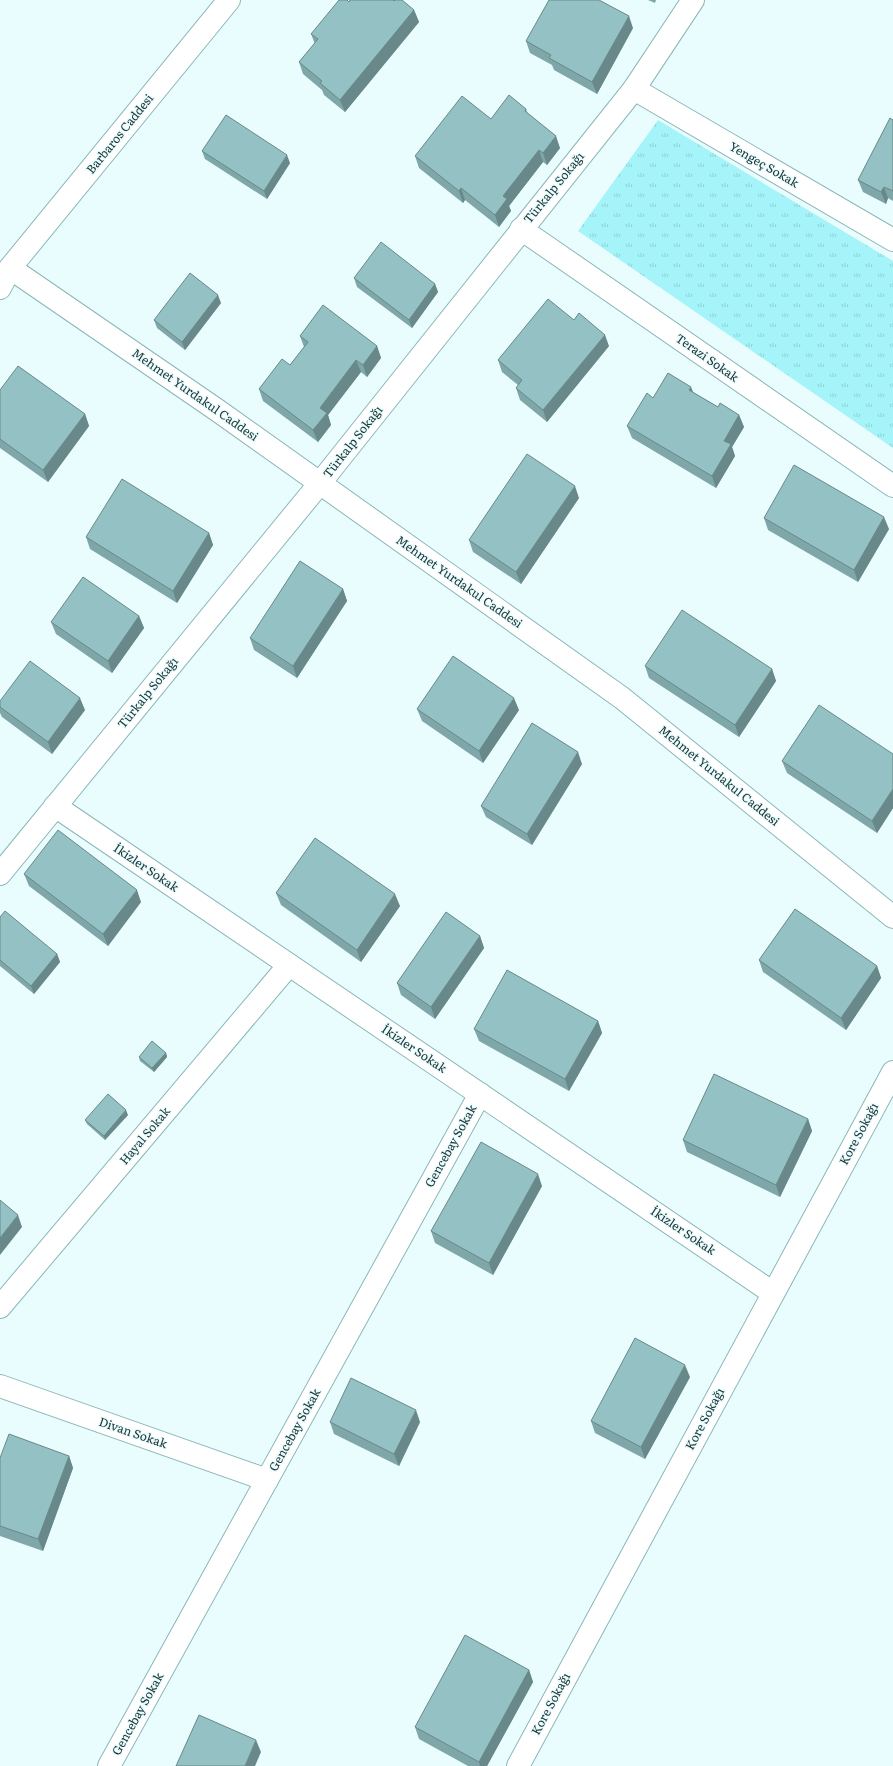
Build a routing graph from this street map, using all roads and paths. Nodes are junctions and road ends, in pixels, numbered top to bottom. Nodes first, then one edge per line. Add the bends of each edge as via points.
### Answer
1 (229, 0) edge
2 (693, 0) edge
3 (634, 89) junction
4 (521, 229) junction
5 (893, 240) edge
6 (3, 268) edge
7 (0, 288) edge
8 (320, 483) junction
9 (893, 486) edge
10 (55, 806) junction
11 (0, 874) edge
12 (893, 917) edge
13 (289, 965) junction
14 (893, 1072) edge
15 (480, 1094) junction
16 (773, 1293) junction
17 (0, 1308) edge
18 (0, 1386) edge
19 (267, 1480) junction
20 (109, 1766) edge
21 (518, 1766) edge

1 - 6 street, Barbaros Caddesi
2 - 3 street, Türkalp Sokağı
3 - 4 street, Türkalp Sokağı
3 - 5 street, Yengeç Sokak
4 - 8 street, Türkalp Sokağı
4 - 9 street, Terazi Sokak
6 - 7 street, Barbaros Caddesi
6 - 8 street, Mehmet Yurdakul Caddesi
8 - 10 street, Türkalp Sokağı
8 - 12 street, Mehmet Yurdakul Caddesi via 622,698
10 - 11 street, Türkalp Sokağı
10 - 13 street, İkizler Sokak
13 - 15 street, İkizler Sokak
13 - 17 street, Hayal Sokak
14 - 16 street, Kore Sokağı
15 - 16 street, İkizler Sokak
15 - 19 street, Gencebay Sokak
16 - 21 street, Kore Sokağı
18 - 19 street, Divan Sokak
19 - 20 street, Gencebay Sokak

